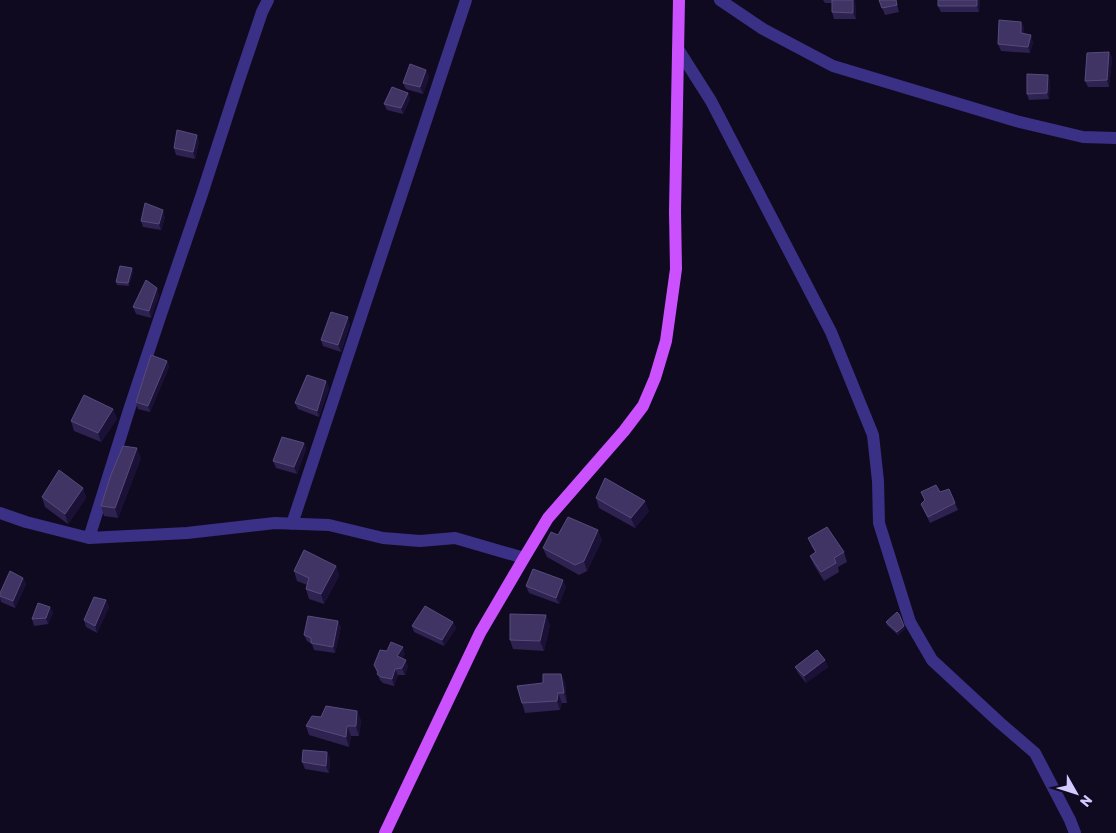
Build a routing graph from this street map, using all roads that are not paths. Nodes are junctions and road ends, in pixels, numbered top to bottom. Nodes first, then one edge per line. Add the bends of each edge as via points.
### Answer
1 (268, 0) edge
2 (466, 0) edge
3 (679, 0) edge
4 (720, 0) edge
5 (678, 49) junction
6 (1116, 138) edge
7 (0, 513) edge
8 (292, 524) junction
9 (89, 538) junction
10 (524, 558) junction
11 (385, 833) edge
12 (1075, 833) edge

1 - 9 street via 160,314
2 - 8 street
3 - 5 main road
4 - 6 street via 763,29 833,66 1016,121 1083,137
5 - 10 main road via 676,269 666,341 656,378 643,406 548,518
5 - 12 street via 711,101 831,332 873,435 879,523 910,622 932,660 1035,753
7 - 9 street
8 - 9 street
8 - 10 street via 329,525 383,538 420,541 455,538
10 - 11 main road via 480,633

